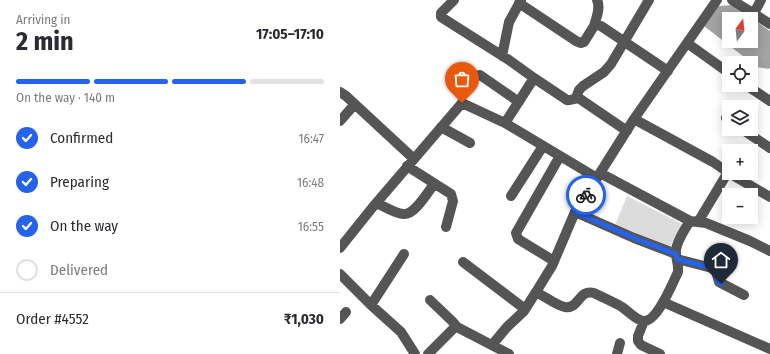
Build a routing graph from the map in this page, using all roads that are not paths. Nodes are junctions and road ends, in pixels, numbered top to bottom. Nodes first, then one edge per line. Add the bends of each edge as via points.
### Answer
1 (454, 0) edge
2 (597, 0) edge
3 (649, 0) edge
4 (717, 0) edge
5 (732, 0) edge
6 (761, 0) edge
7 (520, 1) edge
8 (752, 12) edge
9 (755, 12) edge
10 (758, 16) edge
11 (770, 24) edge
12 (594, 26) junction
13 (625, 42) junction
14 (687, 44) junction
15 (502, 56) junction
16 (722, 69) edge
17 (668, 71) junction
18 (480, 75) dead end
19 (534, 78) junction
20 (340, 92) edge
21 (756, 92) edge
22 (576, 98) junction
23 (519, 102) junction
24 (770, 102) edge
25 (355, 104) junction
26 (634, 119) junction
27 (340, 121) edge
28 (505, 124) junction
29 (441, 127) junction
30 (627, 131) junction
31 (752, 136) edge
32 (470, 143) dead end
33 (543, 146) junction
34 (770, 148) edge
35 (560, 156) junction
36 (410, 163) junction
37 (722, 168) edge
38 (598, 176) junction
39 (724, 180) edge
40 (741, 180) edge
41 (434, 184) junction
42 (511, 196) dead end
43 (770, 197) edge
44 (376, 203) junction
45 (575, 212) junction
46 (694, 222) junction
47 (446, 227) dead end
48 (340, 248) edge
49 (770, 251) edge
50 (404, 254) dead end
51 (676, 256) junction
52 (462, 262) dead end
53 (554, 262) junction
54 (340, 274) edge
55 (536, 292) junction
56 (744, 295) dead end
57 (430, 300) dead end
58 (663, 302) junction
59 (371, 305) junction
60 (525, 309) junction
61 (644, 321) junction
62 (456, 327) junction
63 (620, 344) dead end
64 (492, 345) junction
65 (770, 349) edge
66 (415, 354) edge
67 (428, 354) edge
68 (509, 354) edge
69 (617, 354) edge
70 (660, 354) edge

1 - 15 street via 441,13 441,17
2 - 12 street via 599,11
3 - 13 street
4 - 14 street
5 - 8 street
6 - 9 street
7 - 12 street via 581,43
7 - 15 street via 509,22
10 - 11 street
12 - 13 street via 601,26
13 - 17 street
13 - 22 street via 604,72 583,86
14 - 16 street
14 - 17 street
15 - 19 street
17 - 26 street
18 - 23 street
19 - 22 street via 564,99 570,101
19 - 23 street
20 - 25 street
21 - 24 street
22 - 30 street
23 - 28 street
25 - 27 street
25 - 36 street
26 - 30 street
26 - 37 street
28 - 29 street via 462,103
28 - 33 street
29 - 32 street
29 - 36 street
30 - 38 street
31 - 34 street
33 - 35 street
33 - 42 street
35 - 38 street
35 - 53 street via 516,233 518,239
36 - 41 street
36 - 44 street
38 - 45 street
38 - 46 street
39 - 46 street
40 - 43 street
41 - 44 street via 412,212 407,214
41 - 47 street via 452,197
44 - 48 street
45 - 51 street
45 - 53 street
46 - 49 street via 706,223
46 - 51 street via 682,235 675,251
50 - 59 street
51 - 56 street via 712,268 719,282
51 - 58 street via 678,272
52 - 60 street
53 - 55 street
54 - 59 street
55 - 60 street
55 - 61 street via 564,307 574,305 585,293 594,293
57 - 62 street
58 - 61 street via 655,315
58 - 65 street
59 - 66 street via 401,332
60 - 64 street
61 - 70 street via 638,341
62 - 64 street
62 - 67 street
63 - 69 street
64 - 68 street

